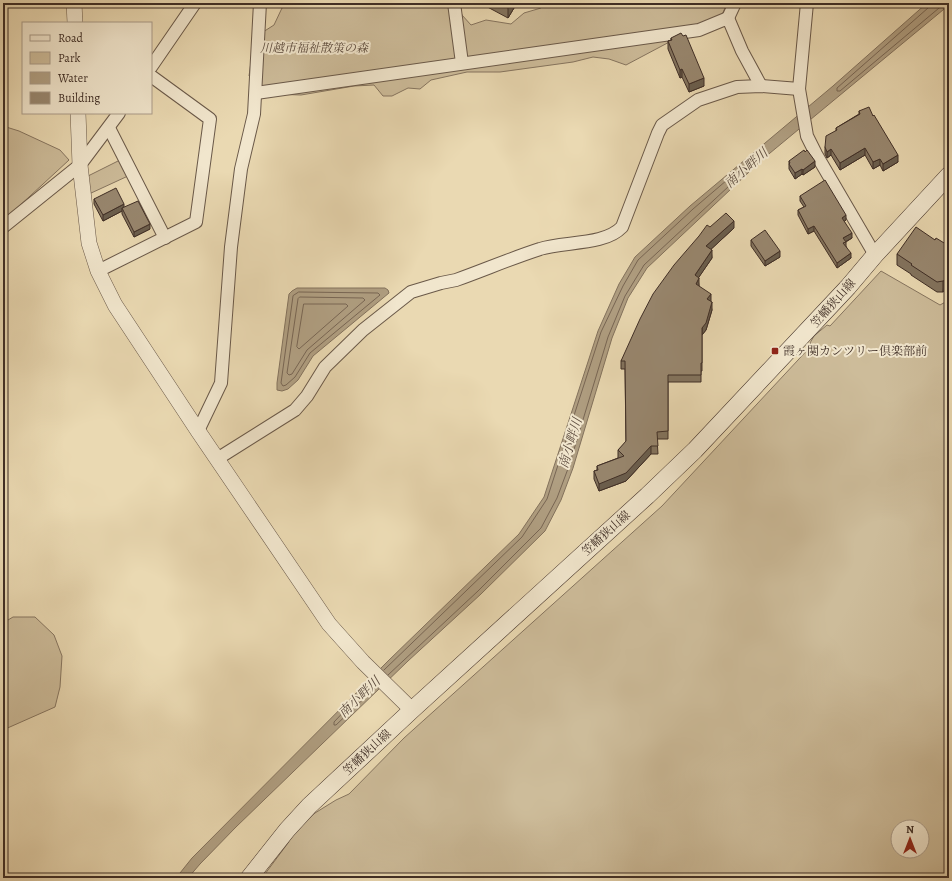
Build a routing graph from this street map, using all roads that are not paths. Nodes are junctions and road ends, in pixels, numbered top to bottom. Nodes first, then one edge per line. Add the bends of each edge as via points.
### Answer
1 (74, 3) edge
2 (195, 3) edge
3 (260, 3) edge
4 (454, 3) edge
5 (725, 3) edge
6 (735, 3) edge
7 (807, 3) edge
8 (728, 18) junction
9 (75, 22) edge
10 (462, 64) junction
11 (152, 66) edge
12 (152, 77) edge
13 (761, 86) junction
14 (799, 90) junction
15 (256, 93) junction
16 (78, 114) edge
17 (118, 114) edge
18 (109, 128) junction
19 (80, 165) junction
20 (949, 175) edge
21 (3, 228) edge
22 (165, 238) junction
23 (875, 255) junction
24 (98, 271) junction
25 (198, 431) junction
26 (217, 459) junction
27 (412, 710) junction
28 (249, 878) edge

1 - 9 street
2 - 11 street
3 - 15 street
4 - 10 street
5 - 8 street
6 - 8 street
7 - 14 street
8 - 10 street via 699,30
8 - 13 street
10 - 15 street
12 - 22 street via 210,119 196,222
13 - 14 street
13 - 26 street via 737,87 698,100 662,125 622,227 617,232 574,244 542,248 456,280 411,292 363,330 325,367 295,410
14 - 23 street via 807,136
15 - 25 street via 254,114 241,169 232,239 221,383
16 - 19 street
17 - 18 street
18 - 19 street
18 - 22 street
19 - 21 street
19 - 24 street via 89,243
20 - 23 main road, 笠幡狭山線
22 - 24 street
23 - 27 main road, 笠幡狭山線 via 848,288 695,450
24 - 25 street via 115,305
25 - 26 street
26 - 27 street via 329,624
27 - 28 main road, 笠幡狭山線 via 309,806

